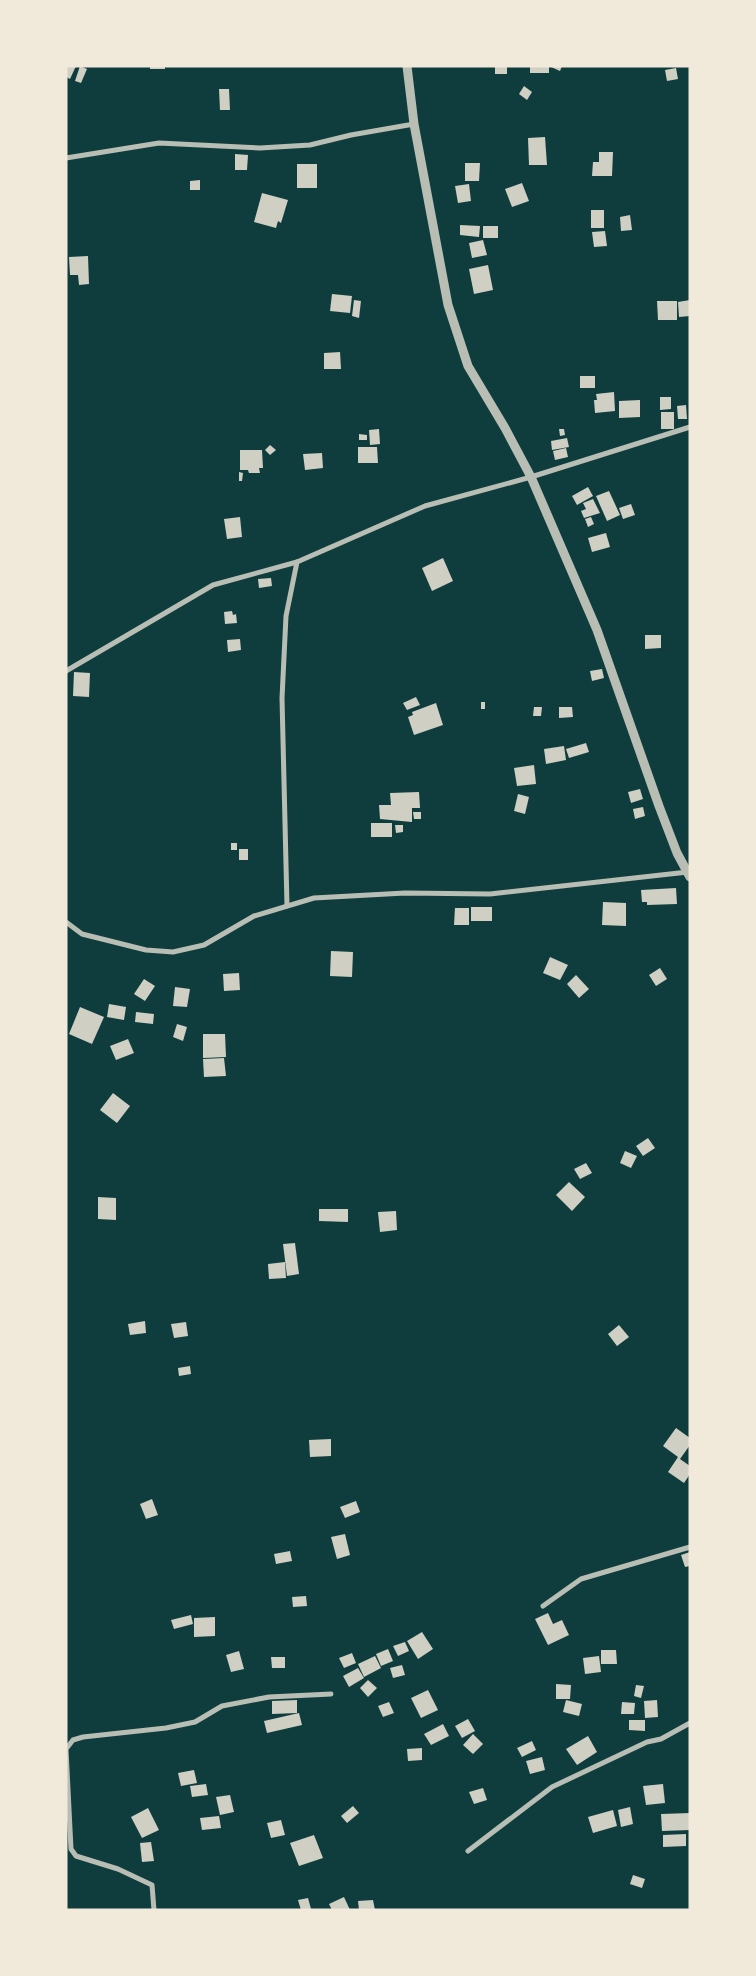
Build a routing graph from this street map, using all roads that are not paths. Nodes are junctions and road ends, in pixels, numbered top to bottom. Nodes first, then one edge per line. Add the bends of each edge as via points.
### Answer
1 (407, 66) edge
2 (414, 124) junction
3 (66, 158) edge
4 (690, 427) edge
5 (531, 477) junction
6 (297, 562) junction
7 (66, 671) edge
8 (689, 874) edge
9 (287, 906) junction
10 (66, 922) edge
11 (690, 1547) edge
12 (543, 1606) dead end
13 (331, 1694) dead end
14 (690, 1723) edge
15 (468, 1851) dead end
16 (154, 1910) edge

1 - 2 street
2 - 3 street via 310,145 260,148 159,143
2 - 5 street via 448,305 468,366
4 - 5 street
5 - 6 street via 425,506
5 - 8 street via 598,630 659,806 677,853
6 - 7 street via 213,585
6 - 9 street via 286,616 282,698
8 - 9 street via 490,894 405,893 314,898
9 - 10 street via 254,916 204,945 173,952 146,950 82,934
11 - 12 street via 581,1579
13 - 16 street via 269,1697 222,1706 194,1722 73,1740 66,1749 71,1849 76,1856 118,1868 152,1885
14 - 15 street via 661,1740 647,1742 552,1787

